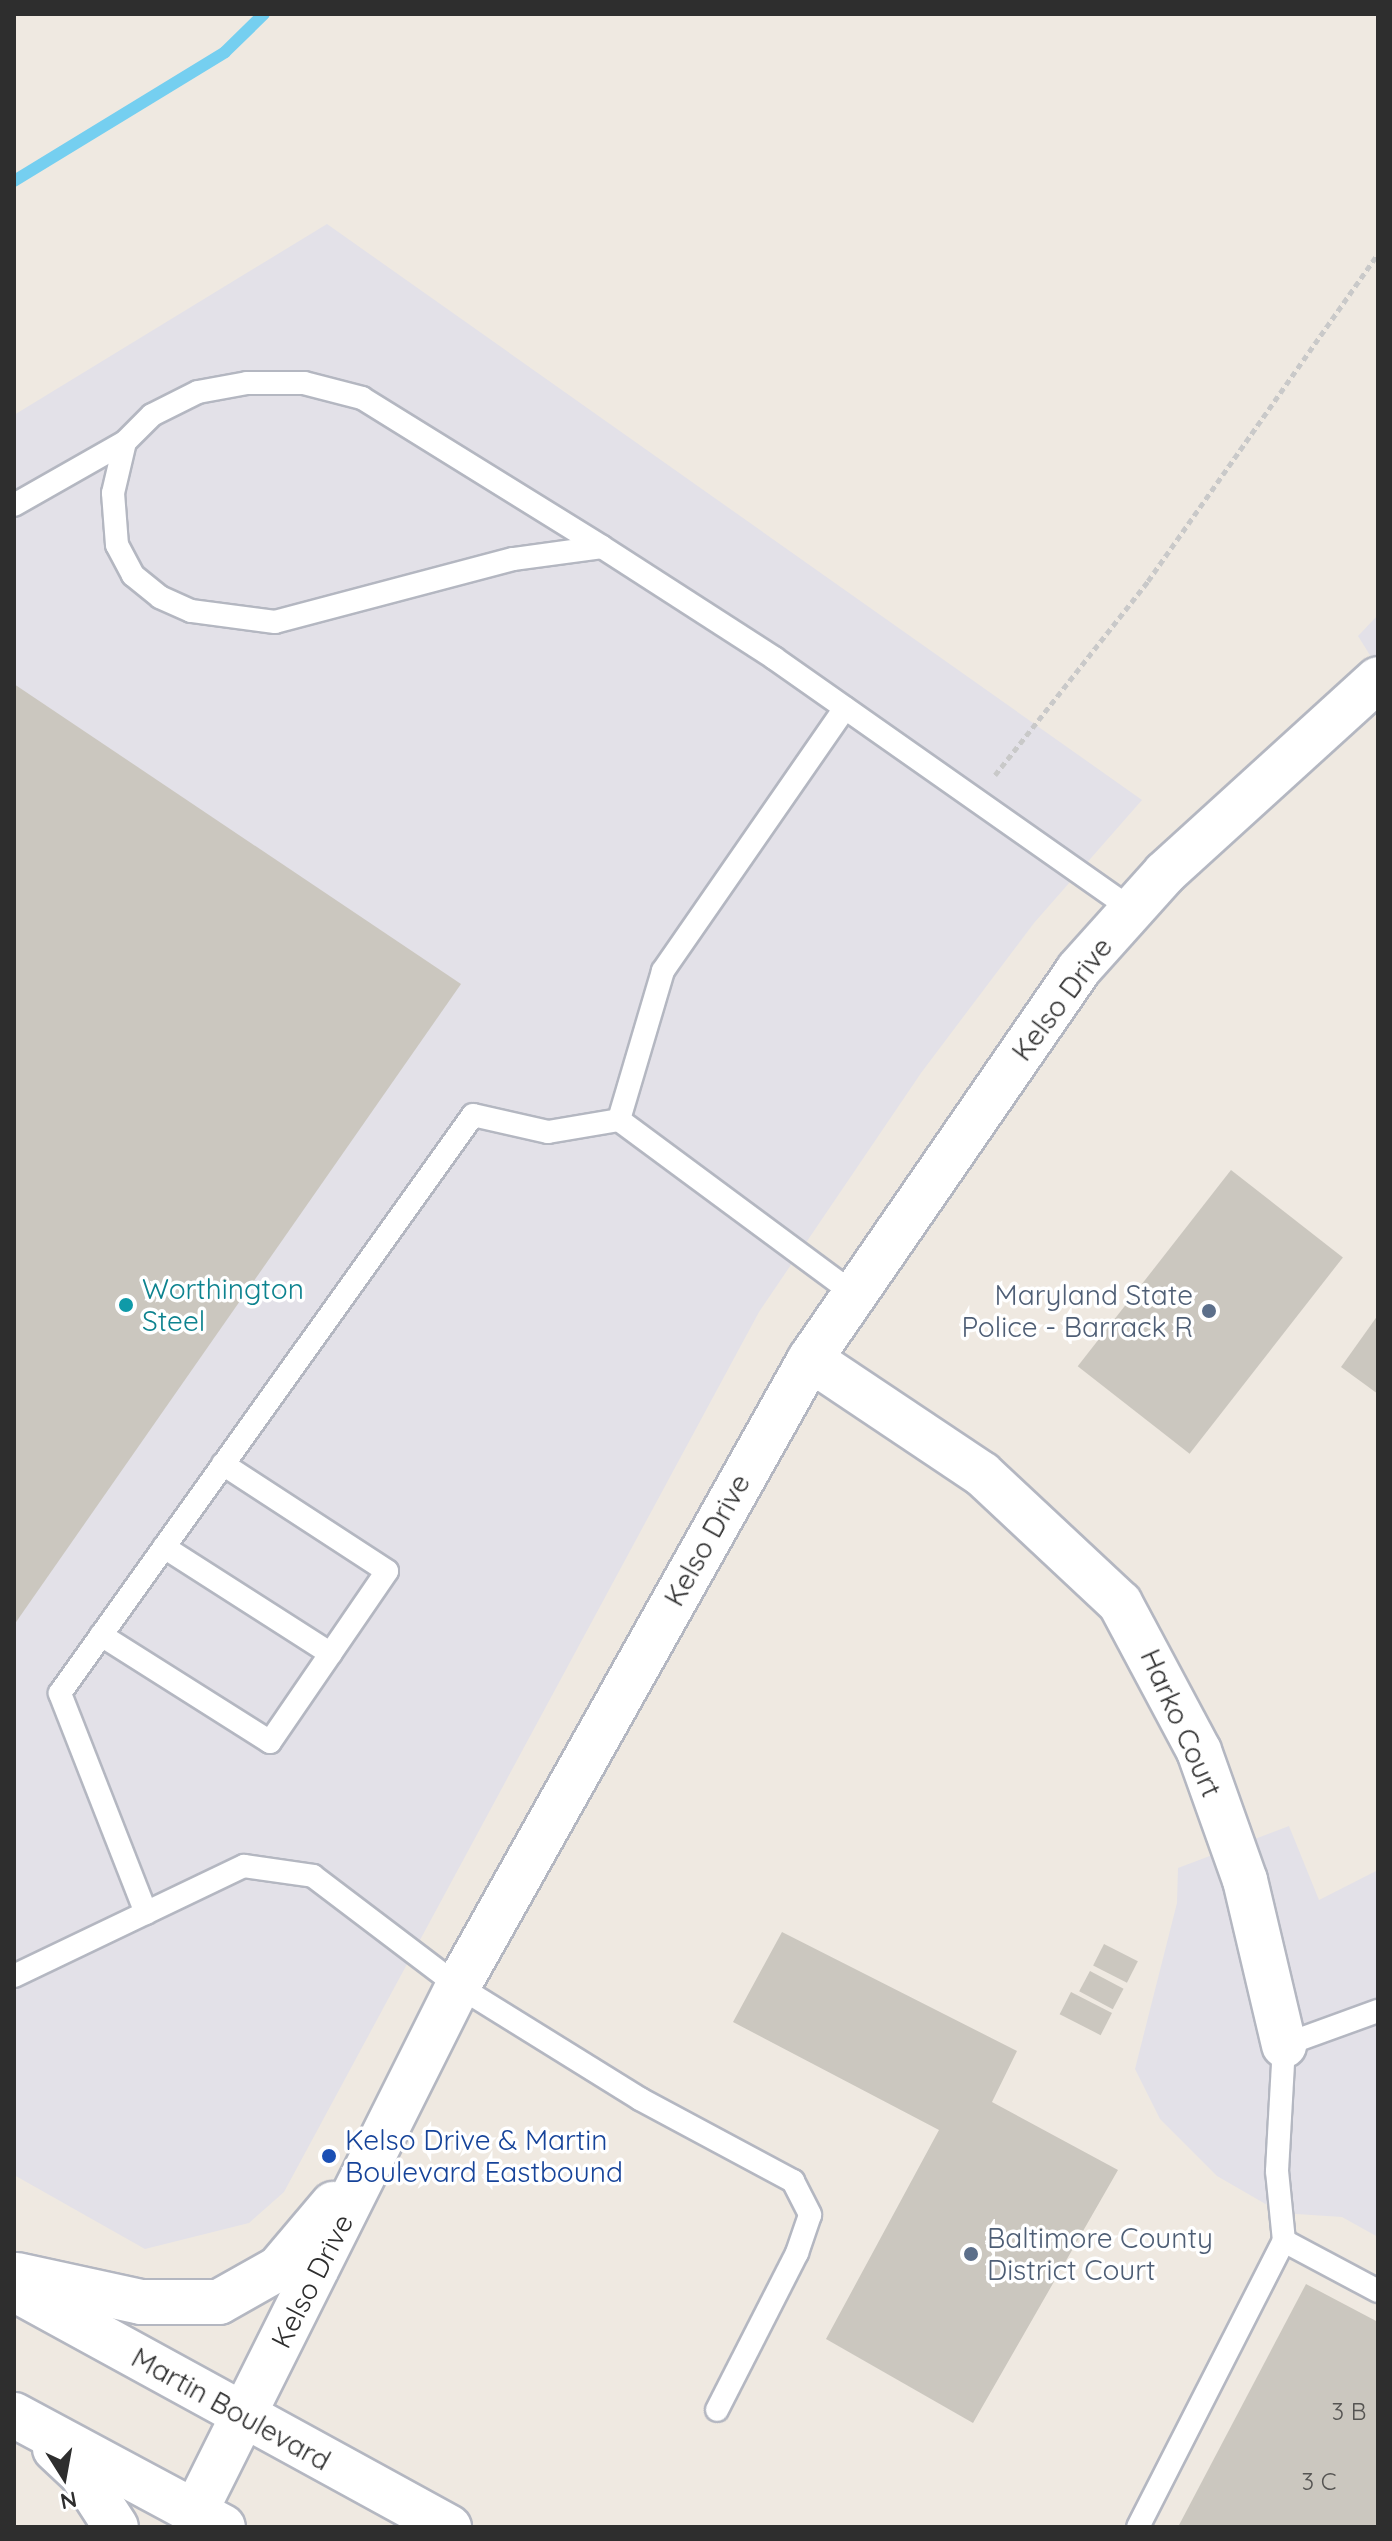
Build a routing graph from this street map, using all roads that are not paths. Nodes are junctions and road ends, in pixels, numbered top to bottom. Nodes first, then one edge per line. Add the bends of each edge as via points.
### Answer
1 (125, 442) junction
2 (14, 505) edge
3 (602, 547) junction
4 (1378, 679) edge
5 (845, 708) junction
6 (1132, 910) junction
7 (619, 1120) junction
8 (854, 1294) junction
9 (810, 1359) junction
10 (223, 1464) junction
11 (164, 1547) junction
12 (101, 1635) junction
13 (331, 1654) junction
14 (146, 1913) junction
15 (14, 1976) edge
16 (458, 1986) junction
17 (1378, 2011) edge
18 (1284, 2045) junction
19 (376, 2153) junction
20 (1284, 2241) junction
21 (14, 2274) edge
22 (14, 2289) edge
23 (1378, 2291) edge
24 (717, 2410) dead end
25 (243, 2416) junction
26 (20, 2419) edge
27 (202, 2522) edge
28 (116, 2527) edge
29 (449, 2527) edge
30 (1138, 2527) edge

1 - 2 lane
1 - 3 lane via 152,415 198,392 304,383 399,415
1 - 3 lane via 113,493 117,545 133,575 191,611 275,622 513,559
3 - 5 lane
4 - 6 street, Kelso Drive via 1279,764
5 - 6 lane
5 - 7 lane via 663,971
6 - 8 street, Kelso Drive via 1078,970
7 - 8 lane
7 - 10 lane via 548,1132 473,1115
8 - 9 street, Kelso Drive
9 - 16 street, Kelso Drive
9 - 18 street, Harko Court via 982,1474 1120,1603 1199,1751 1245,1880
10 - 11 lane
10 - 13 lane via 387,1571
11 - 12 lane
11 - 13 lane
12 - 13 lane via 270,1742
12 - 14 lane via 60,1693
14 - 15 lane
14 - 16 lane via 244,1866 313,1876
16 - 19 street, Kelso Drive
16 - 24 lane via 640,2099 793,2181 810,2215 797,2253
17 - 18 lane
18 - 20 lane via 1277,2171
19 - 21 street via 279,2268 219,2302 141,2302
19 - 25 street, Kelso Drive
20 - 23 lane
20 - 30 lane
22 - 25 street, Martin Boulevard
25 - 27 street, Kelso Drive
25 - 29 street, Martin Boulevard
26 - 27 street
26 - 28 street via 81,2473

